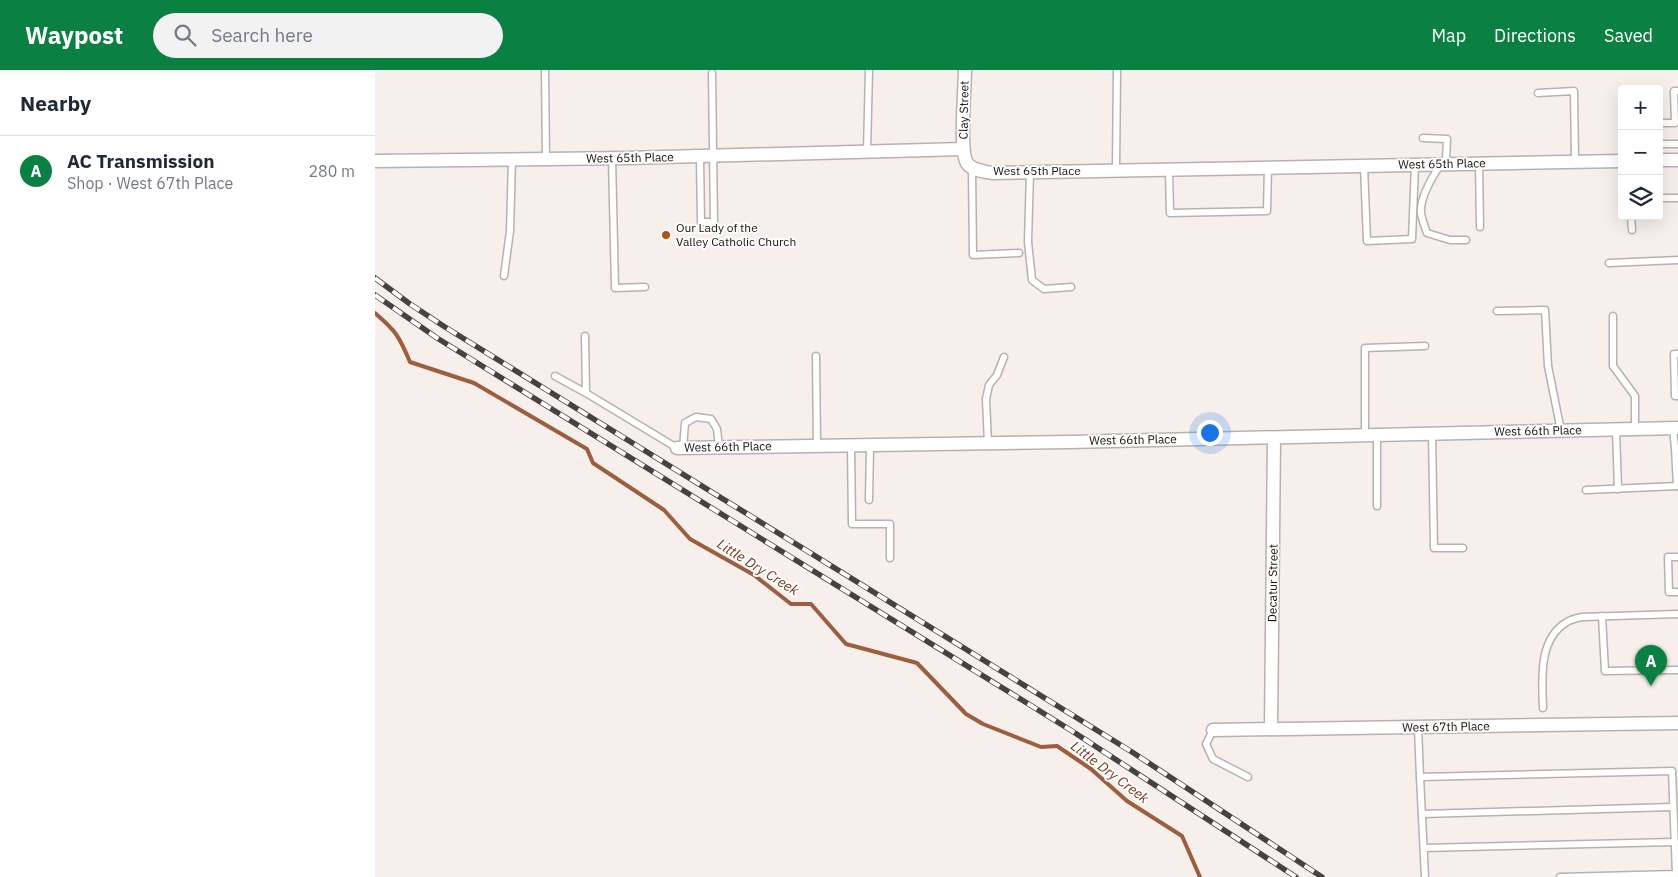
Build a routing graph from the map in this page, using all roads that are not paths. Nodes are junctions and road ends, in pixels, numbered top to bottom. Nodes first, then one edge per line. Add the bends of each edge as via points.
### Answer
1 (545, 70) edge
2 (869, 70) edge
3 (965, 70) edge
4 (1117, 70) edge
5 (712, 73) dead end
6 (1678, 91) edge
7 (1538, 92) dead end
8 (1663, 123) edge
9 (1423, 138) dead end
10 (1663, 144) edge
11 (1678, 144) edge
12 (963, 150) junction
13 (867, 152) junction
14 (706, 156) junction
15 (613, 158) junction
16 (512, 159) junction
17 (547, 159) junction
18 (1663, 160) edge
19 (1678, 160) edge
20 (375, 161) edge
21 (1575, 161) junction
22 (1618, 161) edge
23 (1441, 164) junction
24 (1479, 164) junction
25 (1415, 165) junction
26 (1363, 166) junction
27 (972, 168) junction
28 (1269, 168) junction
29 (1169, 170) junction
30 (1116, 171) junction
31 (713, 172) junction
32 (1030, 172) junction
33 (700, 173) junction
34 (1663, 198) edge
35 (1678, 198) edge
36 (1631, 220) edge
37 (1480, 227) dead end
38 (1632, 230) dead end
39 (1466, 240) dead end
40 (1019, 253) dead end
41 (1678, 260) edge
42 (1609, 264) dead end
43 (504, 276) dead end
44 (645, 287) dead end
45 (1071, 287) dead end
46 (1497, 311) dead end
47 (1613, 316) dead end
48 (585, 336) dead end
49 (1425, 346) dead end
50 (1678, 354) edge
51 (816, 356) dead end
52 (1004, 357) dead end
53 (555, 376) dead end
54 (586, 393) junction
55 (1678, 396) edge
56 (1676, 428) edge
57 (1635, 429) junction
58 (1616, 430) junction
59 (1561, 431) junction
60 (1432, 434) junction
61 (1371, 435) junction
62 (1274, 438) junction
63 (988, 443) junction
64 (851, 445) junction
65 (870, 445) junction
66 (817, 446) junction
67 (680, 448) junction
68 (719, 448) junction
69 (1677, 448) edge
70 (1677, 486) edge
71 (1618, 488) junction
72 (1587, 490) dead end
73 (869, 500) dead end
74 (1377, 506) dead end
75 (1463, 548) dead end
76 (1678, 557) edge
77 (890, 558) dead end
78 (1678, 592) edge
79 (1678, 614) edge
80 (1603, 616) junction
81 (1678, 670) edge
82 (1543, 708) dead end
83 (1678, 723) edge
84 (1419, 727) junction
85 (1271, 729) junction
86 (1213, 730) joint
87 (1248, 777) dead end
88 (1419, 777) junction
89 (1673, 808) junction
90 (1422, 814) junction
91 (1675, 842) junction
92 (1424, 848) junction
93 (1425, 877) edge
94 (1560, 877) edge

1 - 17 lane
2 - 13 lane
3 - 12 street, Clay Street
4 - 30 lane
5 - 14 lane
6 - 8 lane via 1675,91 1675,123
7 - 21 lane via 1574,91
9 - 23 lane via 1447,139 1446,160
10 - 11 lane
12 - 13 street, West 65th Place
12 - 27 street
13 - 14 street, West 65th Place
14 - 15 street, West 65th Place
14 - 31 lane
14 - 33 lane
15 - 17 street, West 65th Place
15 - 44 lane via 615,288
16 - 17 street, West 65th Place
16 - 20 street, West 65th Place
16 - 43 lane via 510,231
18 - 19 street
21 - 22 street, West 65th Place
21 - 24 street, West 65th Place
23 - 24 street, West 65th Place
23 - 25 street, West 65th Place
23 - 39 lane via 1427,186 1421,212 1427,233 1450,240
24 - 37 lane
25 - 26 street, West 65th Place
25 - 26 lane via 1412,239 1367,241
26 - 28 street, West 65th Place
27 - 32 street, West 65th Place via 992,173
27 - 40 lane via 973,255
28 - 29 street, West 65th Place
28 - 29 lane via 1267,211 1180,213 1171,213
29 - 30 street, West 65th Place
30 - 32 street, West 65th Place
31 - 33 lane
31 - 33 lane via 715,222 701,222
32 - 45 lane via 1028,242 1032,280 1044,289
34 - 35 lane
36 - 38 lane
41 - 42 lane
46 - 59 lane via 1545,310 1548,366
47 - 57 lane via 1613,366 1635,396
48 - 54 lane
49 - 61 lane via 1365,348
50 - 55 lane via 1674,354 1675,396
51 - 66 lane
52 - 63 lane via 986,398
53 - 54 lane
54 - 67 lane
56 - 57 street, West 66th Place
56 - 69 lane
57 - 58 street, West 66th Place
58 - 59 street, West 66th Place
58 - 71 lane
59 - 60 street, West 66th Place
60 - 61 street, West 66th Place
60 - 75 lane via 1434,548
61 - 62 street, West 66th Place
61 - 74 lane
62 - 63 street, West 66th Place
62 - 85 street, Decatur Street
63 - 65 street, West 66th Place
64 - 65 street, West 66th Place
64 - 66 street, West 66th Place
64 - 77 lane via 852,524 889,524
65 - 73 lane
66 - 68 street, West 66th Place
67 - 68 street, West 66th Place
67 - 68 lane via 685,423 696,417 711,419 717,429
69 - 70 lane
70 - 71 lane
71 - 72 lane
76 - 78 lane via 1668,557 1669,592
79 - 80 lane
80 - 81 lane via 1605,671
80 - 82 lane via 1568,621 1556,631 1544,659
83 - 84 street, West 67th Place
84 - 85 street, West 67th Place
84 - 88 lane
85 - 86 street, West 67th Place
86 - 87 lane via 1206,744 1213,759
88 - 89 lane via 1672,771
88 - 90 lane
89 - 90 lane
89 - 91 lane
90 - 92 lane
91 - 92 lane
91 - 94 lane via 1676,874
92 - 93 lane

